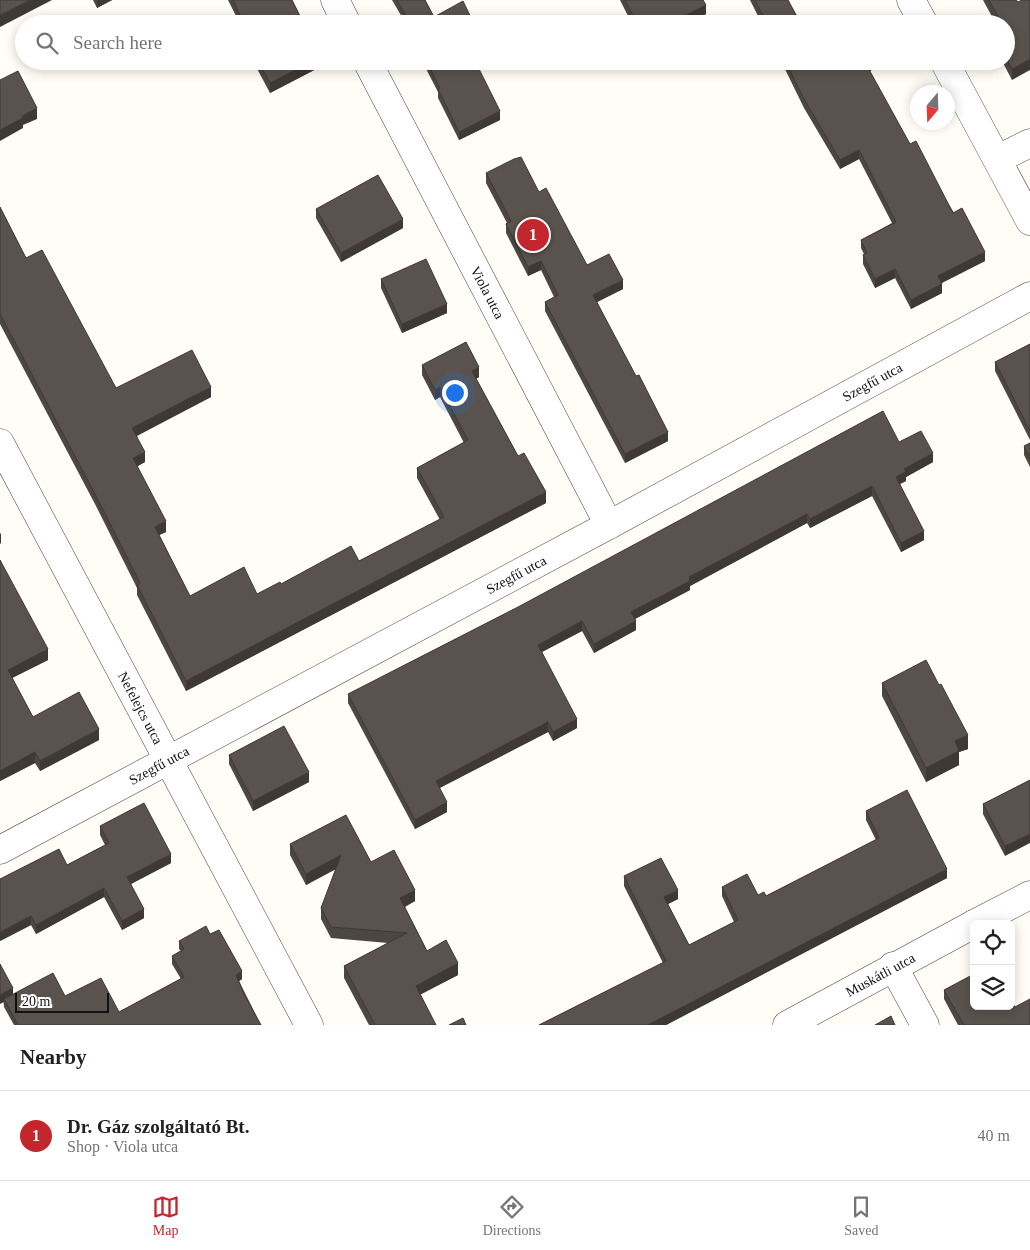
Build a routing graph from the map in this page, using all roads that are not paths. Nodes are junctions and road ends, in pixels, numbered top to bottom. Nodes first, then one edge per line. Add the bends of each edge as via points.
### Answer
1 (335, 0) edge
2 (911, 0) edge
3 (342, 15) edge
4 (919, 15) edge
5 (372, 70) edge
6 (949, 70) edge
7 (1030, 143) edge
8 (998, 159) junction
9 (1030, 221) edge
10 (1030, 296) edge
11 (0, 443) edge
12 (609, 525) junction
13 (169, 760) junction
14 (0, 850) edge
15 (1030, 895) edge
16 (982, 920) edge
17 (970, 926) edge
18 (893, 966) junction
19 (309, 1025) edge
20 (787, 1025) edge
21 (925, 1025) edge

1 - 3 street
2 - 4 street
5 - 12 street, Viola utca
6 - 8 street
7 - 8 street
8 - 9 street
10 - 12 street, Szegfű utca
11 - 13 street, Nefelejcs utca
12 - 13 street, Szegfű utca
13 - 14 street, Szegfű utca
13 - 19 street, Nefelejcs utca
15 - 16 street, Muskátli utca
17 - 18 street, Muskátli utca
18 - 20 street, Muskátli utca
18 - 21 street

